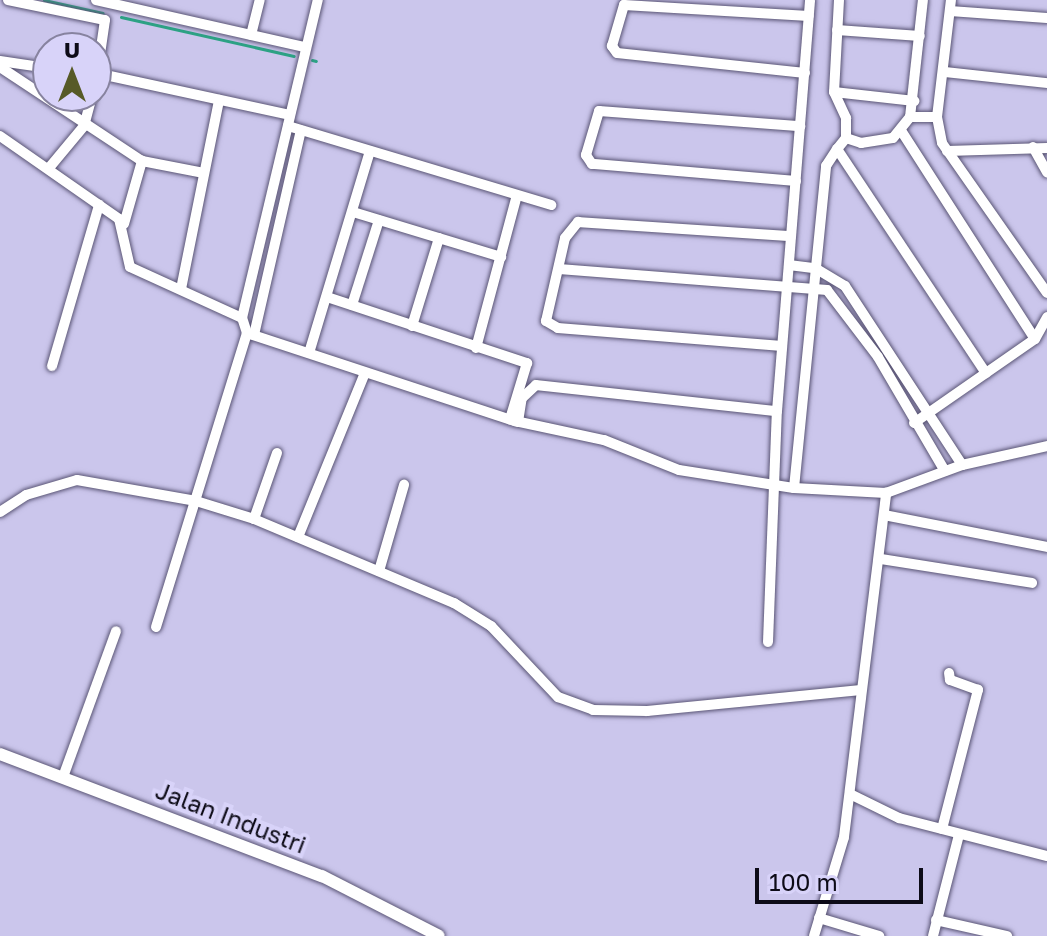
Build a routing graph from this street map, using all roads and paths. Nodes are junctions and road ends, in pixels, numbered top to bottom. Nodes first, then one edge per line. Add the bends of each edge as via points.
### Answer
1 (8, 0) edge
2 (96, 0) edge
3 (260, 0) edge
4 (318, 0) edge
5 (810, 0) edge
6 (839, 0) edge
7 (923, 0) edge
8 (115, 3) edge
9 (951, 6) edge
10 (809, 16) junction
11 (1047, 18) edge
12 (837, 30) junction
13 (103, 32) edge
14 (251, 35) junction
15 (920, 36) junction
16 (305, 47) junction
17 (0, 64) edge
18 (32, 67) edge
19 (945, 72) junction
20 (805, 73) junction
21 (112, 79) edge
22 (1047, 83) edge
23 (834, 92) junction
24 (219, 100) junction
25 (914, 101) junction
26 (88, 112) edge
27 (910, 117) junction
28 (937, 117) junction
29 (289, 121) junction
30 (84, 126) junction
31 (800, 126) junction
32 (301, 130) junction
33 (902, 132) junction
34 (0, 136) edge
35 (846, 138) junction
36 (1033, 147) junction
37 (1047, 148) edge
38 (837, 149) junction
39 (370, 151) junction
40 (947, 151) junction
41 (142, 161) junction
42 (49, 168) junction
43 (1047, 172) edge
44 (204, 173) junction
45 (796, 181) junction
46 (517, 195) junction
47 (99, 205) junction
48 (551, 205) dead end
49 (353, 212) junction
50 (379, 220) junction
51 (124, 224) junction
52 (791, 236) junction
53 (439, 238) junction
54 (501, 257) junction
55 (789, 265) junction
56 (815, 268) junction
57 (559, 269) junction
58 (788, 284) junction
59 (813, 285) junction
60 (181, 289) junction
61 (1047, 293) edge
62 (327, 297) junction
63 (352, 305) junction
64 (1047, 317) edge
65 (242, 318) junction
66 (412, 326) junction
67 (250, 334) junction
68 (1035, 339) junction
69 (782, 346) junction
70 (476, 348) junction
71 (309, 353) junction
72 (52, 366) dead end
73 (365, 373) junction
74 (986, 373) junction
75 (777, 411) junction
76 (930, 414) junction
77 (514, 420) junction
78 (914, 423) junction
79 (1047, 446) edge
80 (277, 453) dead end
81 (962, 465) junction
82 (945, 471) junction
83 (404, 485) dead end
84 (774, 485) junction
85 (794, 488) junction
86 (886, 493) junction
87 (196, 501) junction
88 (0, 512) edge
89 (884, 515) junction
90 (254, 519) junction
91 (298, 537) junction
92 (1047, 547) edge
93 (881, 559) junction
94 (379, 571) junction
95 (1032, 583) dead end
96 (156, 627) dead end
97 (116, 631) dead end
98 (768, 642) dead end
99 (949, 673) dead end
100 (861, 690) junction
101 (0, 754) edge
102 (63, 777) junction
103 (850, 794) junction
104 (942, 829) junction
105 (959, 835) junction
106 (1047, 856) edge
107 (819, 918) junction
108 (936, 920) junction
109 (439, 936) edge
110 (814, 936) edge
111 (879, 936) edge
112 (933, 936) edge
113 (1007, 936) edge

1 - 13 street via 105,20
2 - 8 street
3 - 14 street
4 - 16 street
5 - 10 street
6 - 12 street
7 - 15 street
8 - 14 street
9 - 11 street
9 - 19 street
10 - 20 street
10 - 20 street via 624,5 612,46 617,53
12 - 15 street
12 - 23 street
14 - 16 street
15 - 25 street
16 - 29 street
17 - 18 street
17 - 30 street
19 - 22 street
19 - 28 street
20 - 31 street
21 - 24 street
23 - 25 street
23 - 35 street via 845,109
24 - 29 street
24 - 44 street
25 - 27 street
26 - 30 street
27 - 28 street
27 - 33 street
28 - 40 street
29 - 32 street
29 - 65 street
30 - 41 street
30 - 42 street
31 - 45 street
31 - 45 street via 599,111 586,155 592,164
32 - 39 street
32 - 67 street
33 - 35 street via 878,142
33 - 68 street
34 - 42 street
35 - 38 street
36 - 37 street
36 - 40 street
36 - 43 street
38 - 56 street via 826,166
38 - 74 street
39 - 46 street
39 - 49 street
40 - 61 street
41 - 44 street
41 - 51 street
42 - 47 street
44 - 60 street
45 - 52 street
46 - 48 street
46 - 54 street
47 - 51 street
47 - 72 street
49 - 50 street
49 - 62 street
50 - 53 street
50 - 63 street
51 - 60 street via 124,255 130,267
52 - 55 street
52 - 57 street via 585,220 568,230
53 - 54 street
53 - 66 street
54 - 70 street
55 - 56 street
55 - 58 street
56 - 59 street
56 - 76 street via 845,286
57 - 58 street
57 - 69 street via 546,321 552,327
58 - 59 street
58 - 69 street
59 - 78 street via 827,290 853,320
59 - 85 street
60 - 65 street
62 - 63 street
62 - 71 street
63 - 66 street
64 - 68 street
65 - 67 street
66 - 70 street
67 - 71 street
67 - 87 street
68 - 74 street
69 - 75 street
70 - 77 street via 527,363
71 - 73 street
73 - 77 street
73 - 91 street
74 - 76 street
75 - 77 street via 536,385 522,398
75 - 84 street
76 - 78 street
76 - 81 street
77 - 84 street via 604,440 679,470
78 - 82 street
79 - 81 street
80 - 90 street
81 - 82 street
82 - 86 street
83 - 94 street
84 - 85 street
84 - 98 street
85 - 86 street
86 - 89 street
87 - 88 street via 77,480 26,495
87 - 90 street
87 - 96 street
89 - 92 street
89 - 93 street
90 - 91 street
91 - 94 street
93 - 95 street
93 - 100 street
94 - 100 street via 491,626 558,697 593,710 647,711
97 - 102 street
99 - 104 street via 950,680 978,690
100 - 103 street
101 - 102 street, Jalan Industri
102 - 109 street, Jalan Industri via 322,876
103 - 104 street via 899,818
103 - 107 street via 844,837
104 - 105 street
105 - 106 street
105 - 108 street
107 - 110 street
107 - 111 street
108 - 112 street
108 - 113 street

